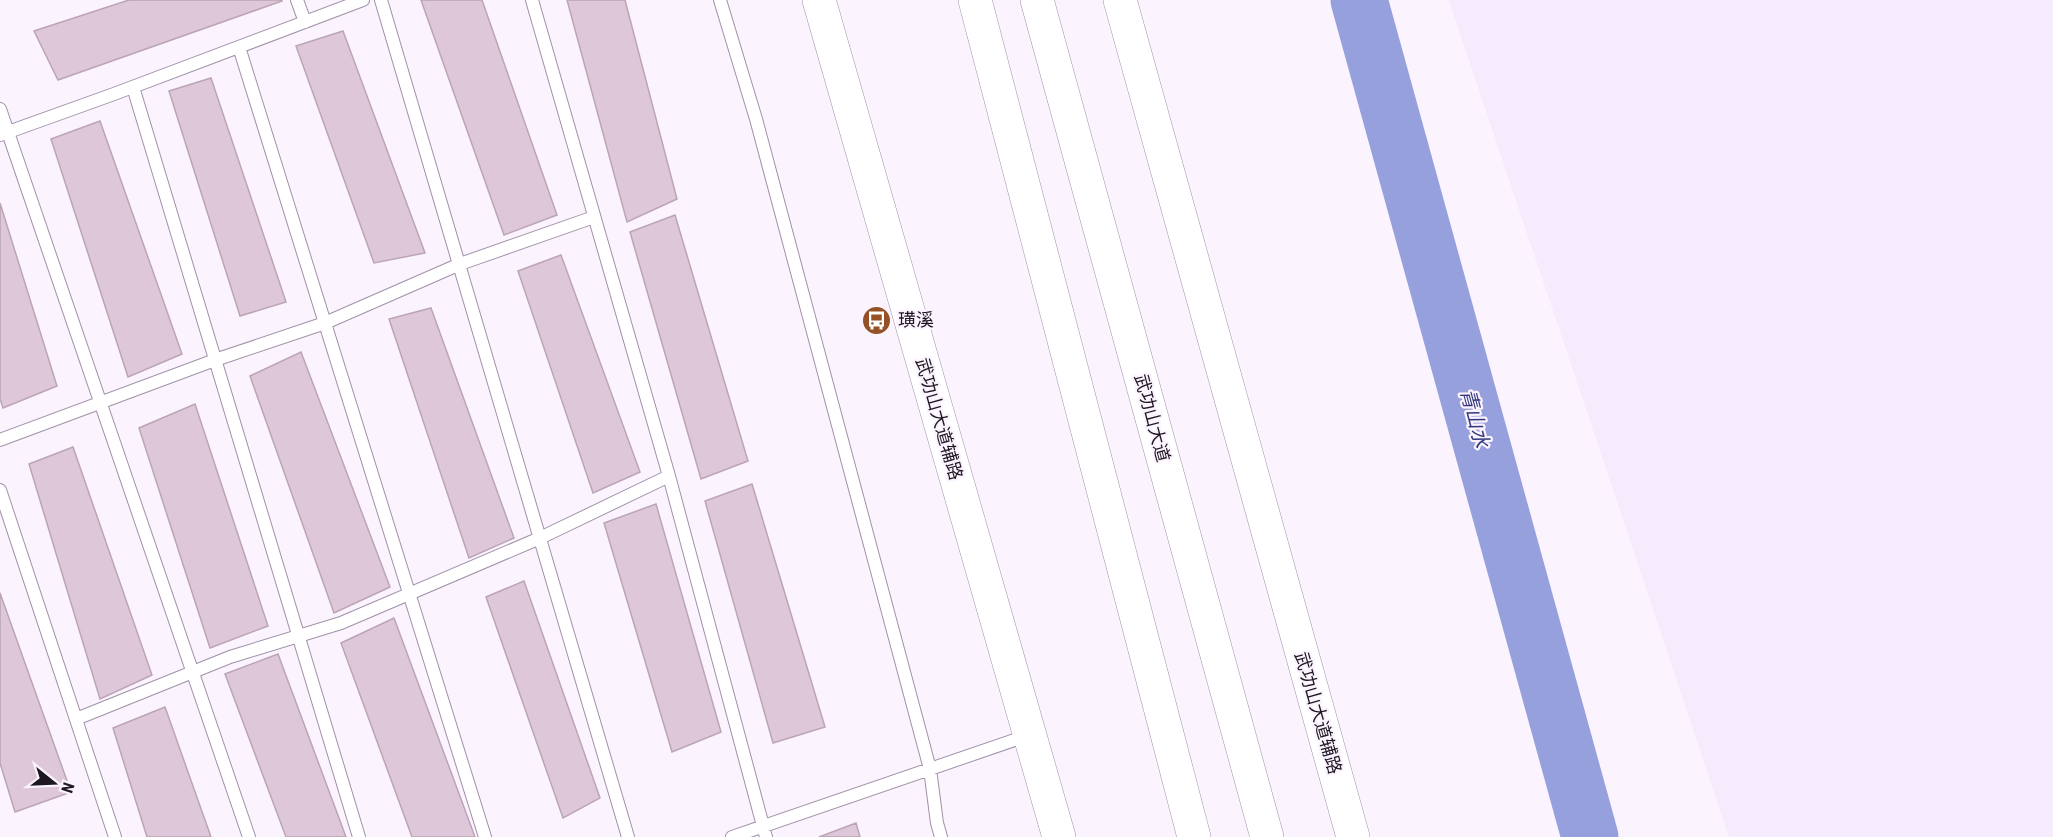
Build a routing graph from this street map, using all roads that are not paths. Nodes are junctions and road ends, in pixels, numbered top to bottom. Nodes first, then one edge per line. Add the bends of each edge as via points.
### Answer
1 (297, 0) edge
2 (363, 0) edge
3 (381, 0) edge
4 (532, 0) edge
5 (720, 0) edge
6 (819, 0) edge
7 (975, 0) edge
8 (1037, 0) edge
9 (1120, 0) edge
10 (305, 22) junction
11 (239, 47) junction
12 (133, 87) junction
13 (0, 109) edge
14 (4, 133) edge
15 (594, 218) junction
16 (460, 264) junction
17 (325, 323) junction
18 (215, 360) junction
19 (101, 403) junction
20 (0, 440) edge
21 (669, 476) junction
22 (0, 490) edge
23 (540, 538) junction
24 (410, 595) junction
25 (298, 636) junction
26 (193, 673) junction
27 (76, 719) junction
28 (1030, 734) junction
29 (930, 769) junction
30 (764, 832) edge
31 (115, 837) edge
32 (249, 837) edge
33 (359, 837) edge
34 (485, 837) edge
35 (628, 837) edge
36 (732, 837) edge
37 (941, 837) edge
38 (1059, 837) edge
39 (1194, 837) edge
40 (1267, 837) edge
41 (1353, 837) edge

1 - 10 lane
2 - 10 lane
3 - 16 lane
4 - 15 lane
5 - 29 lane via 756,119
6 - 28 main road, 武功山大道辅路
7 - 39 main road
8 - 40 main road, 武功山大道
9 - 41 main road, 武功山大道辅路
10 - 11 lane
11 - 12 lane
11 - 17 lane
12 - 14 lane
12 - 18 lane
13 - 14 lane
14 - 19 lane
15 - 16 lane
15 - 21 lane
16 - 17 lane
16 - 23 lane
17 - 18 lane
17 - 24 lane
18 - 19 lane
18 - 25 lane
19 - 20 lane
19 - 26 lane
21 - 23 lane
21 - 30 lane
22 - 27 lane
23 - 24 lane
23 - 35 lane
24 - 25 lane
24 - 34 lane
25 - 26 lane
25 - 33 lane
26 - 27 lane
26 - 32 lane
27 - 31 lane
28 - 29 lane
28 - 38 main road, 武功山大道辅路
29 - 30 lane
29 - 37 lane
30 - 36 lane

